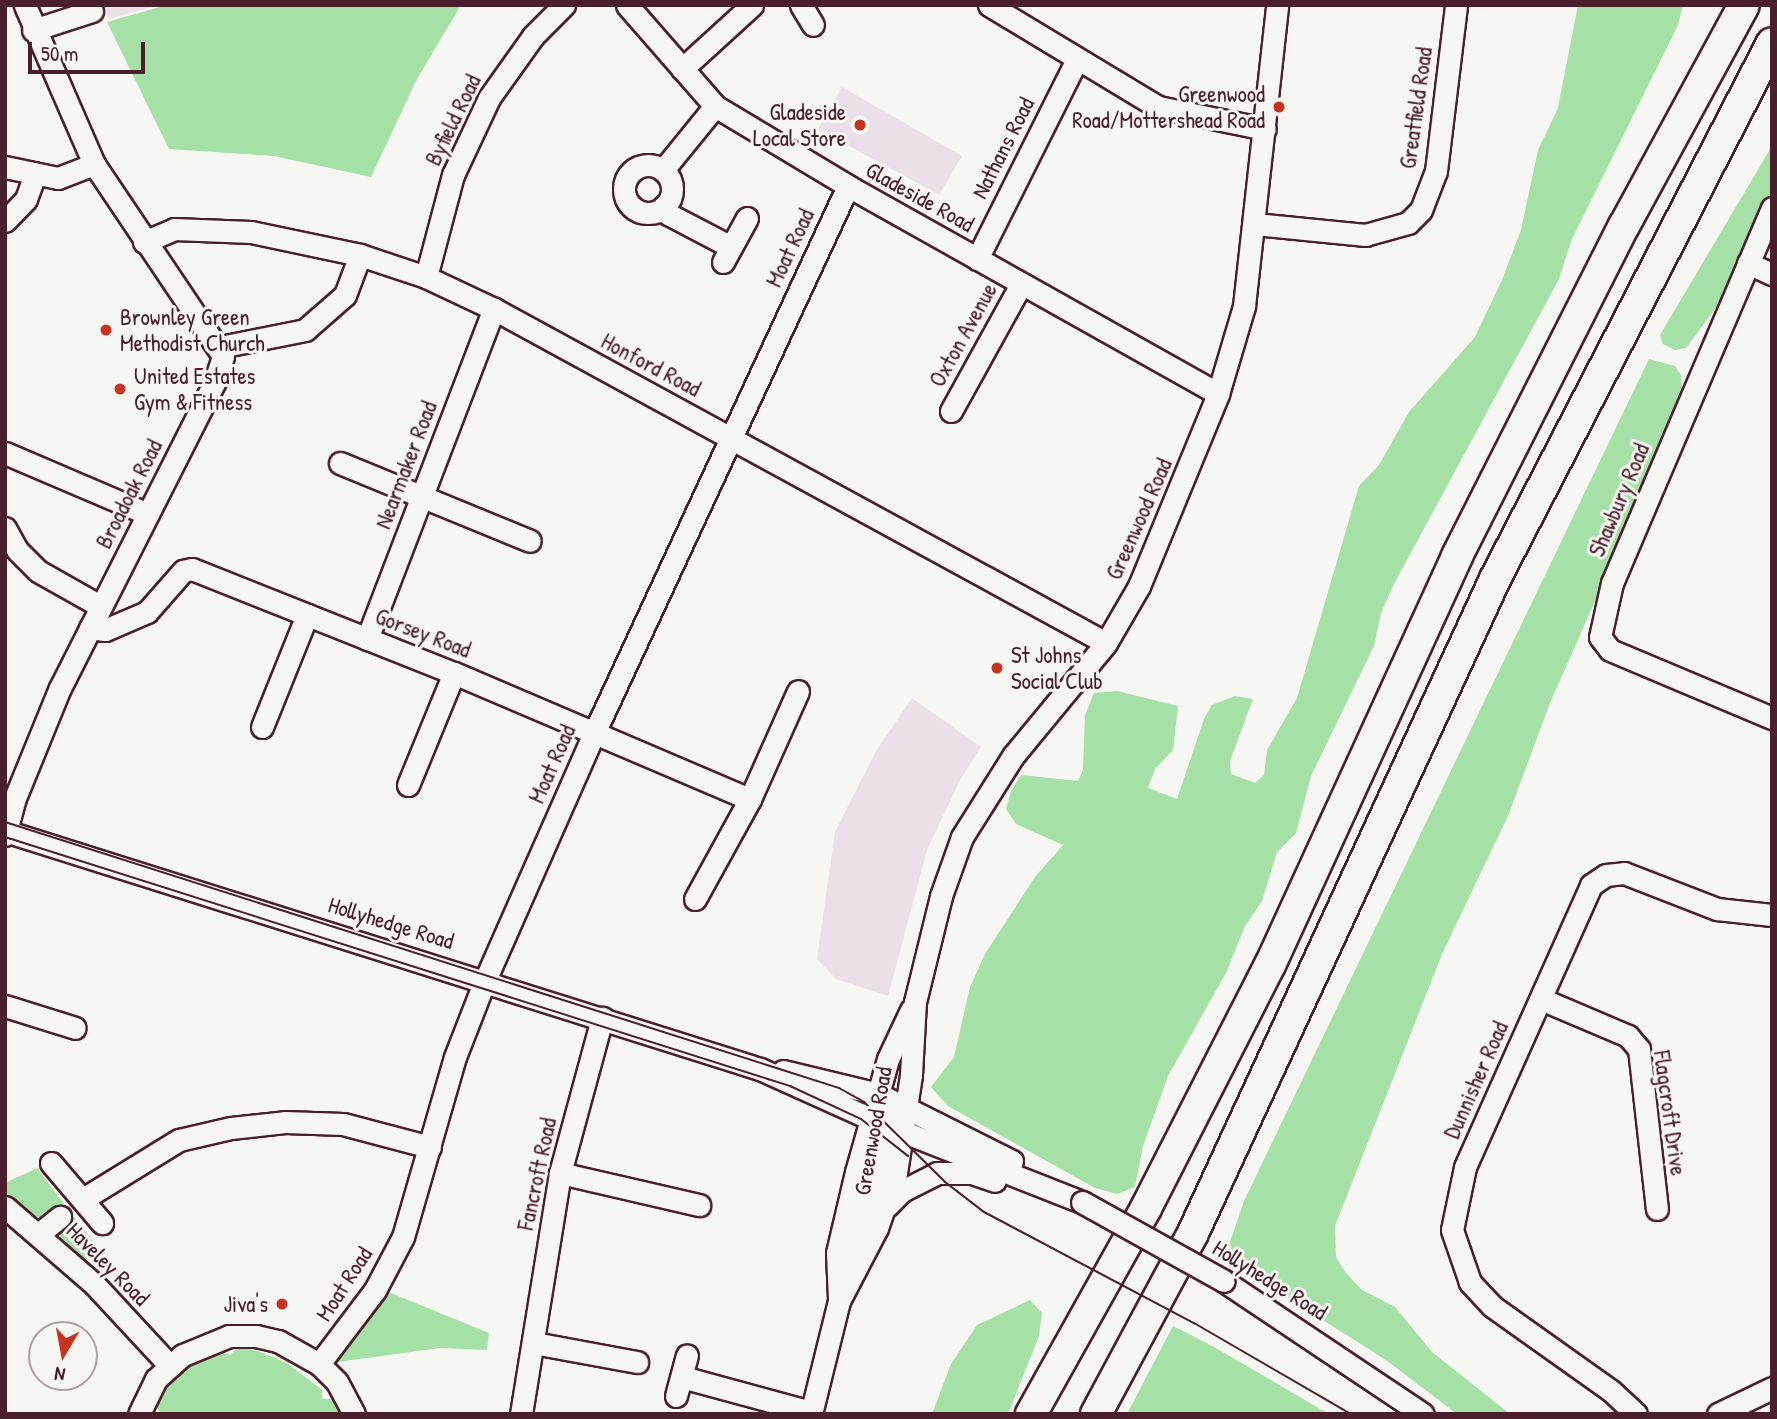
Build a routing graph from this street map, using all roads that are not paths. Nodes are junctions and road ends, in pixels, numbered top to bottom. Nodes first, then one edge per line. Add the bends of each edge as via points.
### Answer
1 (26, 5) edge
2 (564, 5) edge
3 (627, 5) edge
4 (752, 5) edge
5 (801, 5) edge
6 (989, 5) edge
7 (1277, 5) edge
8 (1456, 5) edge
9 (1728, 5) edge
10 (1744, 5) edge
11 (92, 10) dead end
12 (813, 25) dead end
13 (33, 30) junction
14 (1772, 43) edge
15 (1076, 61) junction
16 (682, 69) junction
17 (1772, 81) edge
18 (715, 106) junction
19 (1265, 129) junction
20 (94, 164) junction
21 (5, 167) edge
22 (663, 170) junction
23 (35, 174) junction
24 (848, 186) junction
25 (664, 206) junction
26 (1772, 208) edge
27 (747, 218) dead end
28 (5, 221) edge
29 (1255, 224) junction
30 (1624, 226) junction
31 (144, 242) junction
32 (1665, 245) junction
33 (360, 255) junction
34 (977, 259) junction
35 (1748, 263) junction
36 (1772, 274) edge
37 (426, 277) junction
38 (1021, 284) junction
39 (494, 309) junction
40 (220, 346) junction
41 (1218, 394) junction
42 (951, 411) dead end
43 (731, 437) junction
44 (6, 459) edge
45 (340, 463) dead end
46 (422, 497) junction
47 (148, 514) junction
48 (5, 528) edge
49 (530, 541) dead end
50 (100, 606) junction
51 (307, 615) junction
52 (90, 628) junction
53 (367, 639) junction
54 (1106, 643) junction
55 (454, 673) junction
56 (798, 691) dead end
57 (1772, 718) edge
58 (262, 727) dead end
59 (595, 731) junction
60 (408, 785) dead end
61 (750, 799) junction
62 (6, 832) edge
63 (695, 899) dead end
64 (1772, 915) edge
65 (486, 979) junction
66 (1541, 999) junction
67 (915, 1002) junction
68 (5, 1006) edge
69 (602, 1018) junction
70 (75, 1028) dead end
71 (760, 1069) junction
72 (878, 1094) junction
73 (906, 1108) junction
74 (887, 1125) junction
75 (430, 1147) junction
76 (51, 1163) dead end
77 (560, 1173) junction
78 (83, 1199) junction
79 (1082, 1202) junction
80 (699, 1205) dead end
81 (887, 1206) junction
82 (5, 1207) edge
83 (1657, 1209) dead end
84 (60, 1217) dead end
85 (102, 1223) dead end
86 (40, 1233) junction
87 (839, 1301) junction
88 (534, 1343) junction
89 (687, 1355) dead end
90 (637, 1363) dead end
91 (319, 1364) junction
92 (169, 1365) junction
93 (1772, 1388) edge
94 (811, 1413) edge
95 (139, 1414) edge
96 (354, 1414) edge
97 (522, 1414) edge
98 (1031, 1414) edge
99 (1096, 1414) edge
100 (1423, 1414) edge
101 (1636, 1414) edge
102 (1718, 1414) edge

1 - 13 street
2 - 37 street, Byfield Road via 533,36 489,98 453,175
3 - 16 street, Gladeside Road
4 - 16 street
5 - 12 street
6 - 15 street
7 - 19 street, Greenwood Road
8 - 29 street, Greatfield Road via 1436,171 1421,210 1408,223 1365,235
9 - 30 highway
10 - 30 highway
11 - 13 street
13 - 20 street
14 - 32 highway
15 - 19 street via 1158,107
15 - 34 street, Nathans Road
16 - 18 street, Gladeside Road
17 - 32 highway
18 - 22 street
18 - 24 street, Gladeside Road
19 - 29 street, Greenwood Road
20 - 23 street via 65,177
20 - 31 street
21 - 23 street
22 - 25 street via 672,185
22 - 25 street via 652,165 637,168 625,187 628,202 641,212
23 - 28 street via 26,199
24 - 34 street, Gladeside Road
24 - 43 street, Moat Road
25 - 27 street via 668,214 727,255
26 - 35 street, Shawbury Road
29 - 41 street, Greenwood Road via 1244,306
30 - 98 highway via 1457,556 1270,965 1146,1208
31 - 33 street, Honford Road via 174,229 251,232
31 - 40 street
32 - 99 highway via 1495,579 1193,1233
33 - 37 street, Honford Road
33 - 40 street via 345,295 305,330
34 - 38 street, Gladeside Road
35 - 36 street
35 - 57 street, Shawbury Road via 1612,583 1600,637 1610,650
37 - 39 street, Honford Road
38 - 41 street, Gladeside Road
38 - 42 street, Oxton Avenue
39 - 43 street, Honford Road
39 - 46 street, Nearmaker Road
40 - 47 street, Broadoak Road via 220,370
41 - 54 street, Greenwood Road via 1168,525
43 - 54 street, Honford Road
43 - 59 street, Moat Road
44 - 47 street
45 - 46 street
46 - 49 street
46 - 53 street, Nearmaker Road
47 - 50 street, Broadoak Road
48 - 50 street via 18,551 38,571
50 - 52 street, Broadoak Road
51 - 52 street, Gorsey Road via 192,569 183,571 147,612 106,630
51 - 53 street, Gorsey Road
51 - 58 street
52 - 62 street, Broadoak Road via 30,760
53 - 55 street, Gorsey Road
54 - 67 street, Greenwood Road via 1013,756 962,837 941,896
55 - 59 street, Gorsey Road
55 - 60 street
56 - 61 street
59 - 61 street, Gorsey Road
59 - 65 street, Moat Road
61 - 63 street
62 - 65 street, Hollyhedge Road
64 - 66 street, Dunnisher Road via 1717,909 1624,873 1606,875 1591,885 1576,911
65 - 69 street, Hollyhedge Road
65 - 75 street, Moat Road via 455,1057
66 - 83 street, Flagcroft Drive via 1628,1036 1639,1049
66 - 101 street, Dunnisher Road via 1465,1167 1452,1230 1470,1282 1492,1307 1611,1390
67 - 72 street, Greenwood Road via 888,1059
67 - 73 street, Greenwood Road
68 - 70 street
69 - 71 street, Hollyhedge Road
69 - 77 street, Fancroft Road
71 - 72 street, Hollyhedge Road via 813,1075
71 - 74 street, Hollyhedge Road
72 - 73 street, Hollyhedge Road
72 - 74 street, Greenwood Road
73 - 74 street, Greenwood Road
73 - 79 street, Hollyhedge Road
74 - 79 street, Hollyhedge Road
74 - 81 street, Greenwood Road
74 - 87 street
75 - 78 street via 342,1124 285,1122 232,1128 179,1140
75 - 91 street, Moat Road via 403,1237 389,1265
76 - 78 street
77 - 80 street
77 - 88 street, Fancroft Road
78 - 85 street
79 - 81 street via 1047,1200 972,1173 953,1171 928,1176
79 - 100 street, Hollyhedge Road, bridge via 1224,1281
81 - 87 street, Greenwood Road
82 - 86 street, Haveley Road
84 - 86 street
86 - 92 street, Haveley Road
87 - 94 street, Greenwood Road
88 - 90 street
88 - 97 street, Fancroft Road
89 - 94 street via 679,1386
91 - 92 street via 278,1341 229,1336 203,1344
91 - 96 street via 337,1382
92 - 95 street via 150,1388
93 - 102 street

